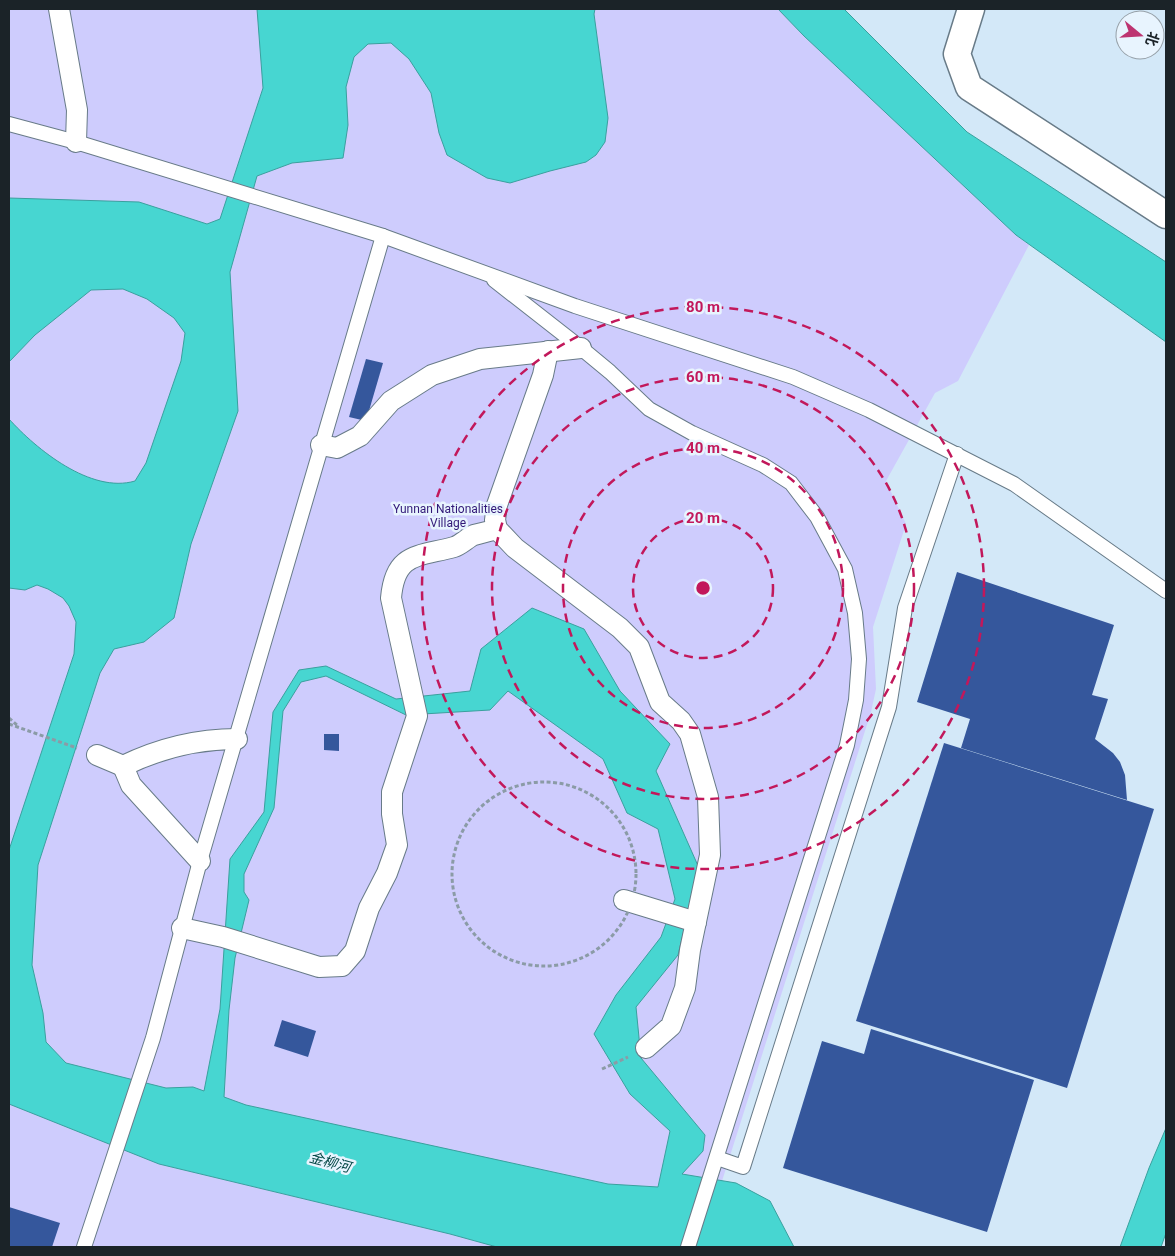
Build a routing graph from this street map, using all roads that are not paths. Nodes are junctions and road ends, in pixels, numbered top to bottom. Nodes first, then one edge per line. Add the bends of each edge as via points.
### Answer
1 (59, 9) edge
2 (972, 9) edge
3 (9, 124) edge
4 (76, 142) junction
5 (1166, 215) edge
6 (383, 236) junction
7 (484, 272) junction
8 (581, 348) junction
9 (548, 351) junction
10 (321, 445) junction
11 (957, 454) junction
12 (497, 529) junction
13 (1166, 591) edge
14 (237, 738) junction
15 (97, 755) road end
16 (123, 766) junction
17 (200, 861) junction
18 (628, 901) road end
19 (693, 921) junction
20 (182, 928) junction
21 (646, 1048) road end
22 (717, 1158) junction
23 (84, 1247) edge
24 (688, 1247) edge

1 - 4 street via 77,110
2 - 5 street via 957,54 969,87
3 - 4 lane
4 - 6 lane
6 - 7 lane
6 - 10 lane
7 - 8 lane
7 - 11 lane via 575,306 793,378 869,410
8 - 9 street
8 - 22 lane via 649,409 763,464 792,484 817,517 844,569 855,613 859,659 856,700 847,745
9 - 10 street via 480,359 432,375 391,401 360,436 337,448
9 - 12 street via 544,375 497,505
10 - 14 lane
11 - 13 lane via 1014,484
11 - 22 lane via 905,608 889,707 743,1167
12 - 19 street via 515,548 620,628 639,647 660,702 690,734 708,797 710,836 704,892
12 - 20 street via 473,536 456,547 412,558 399,569 392,583 390,598 416,716 392,792 397,845 369,908 355,951 342,966 319,967
14 - 16 street via 212,739 148,754
14 - 17 lane
15 - 16 street
16 - 17 street via 131,785
17 - 20 lane
18 - 19 street
19 - 21 street via 685,988 674,1018 670,1026
20 - 23 lane via 152,1038
22 - 24 lane

